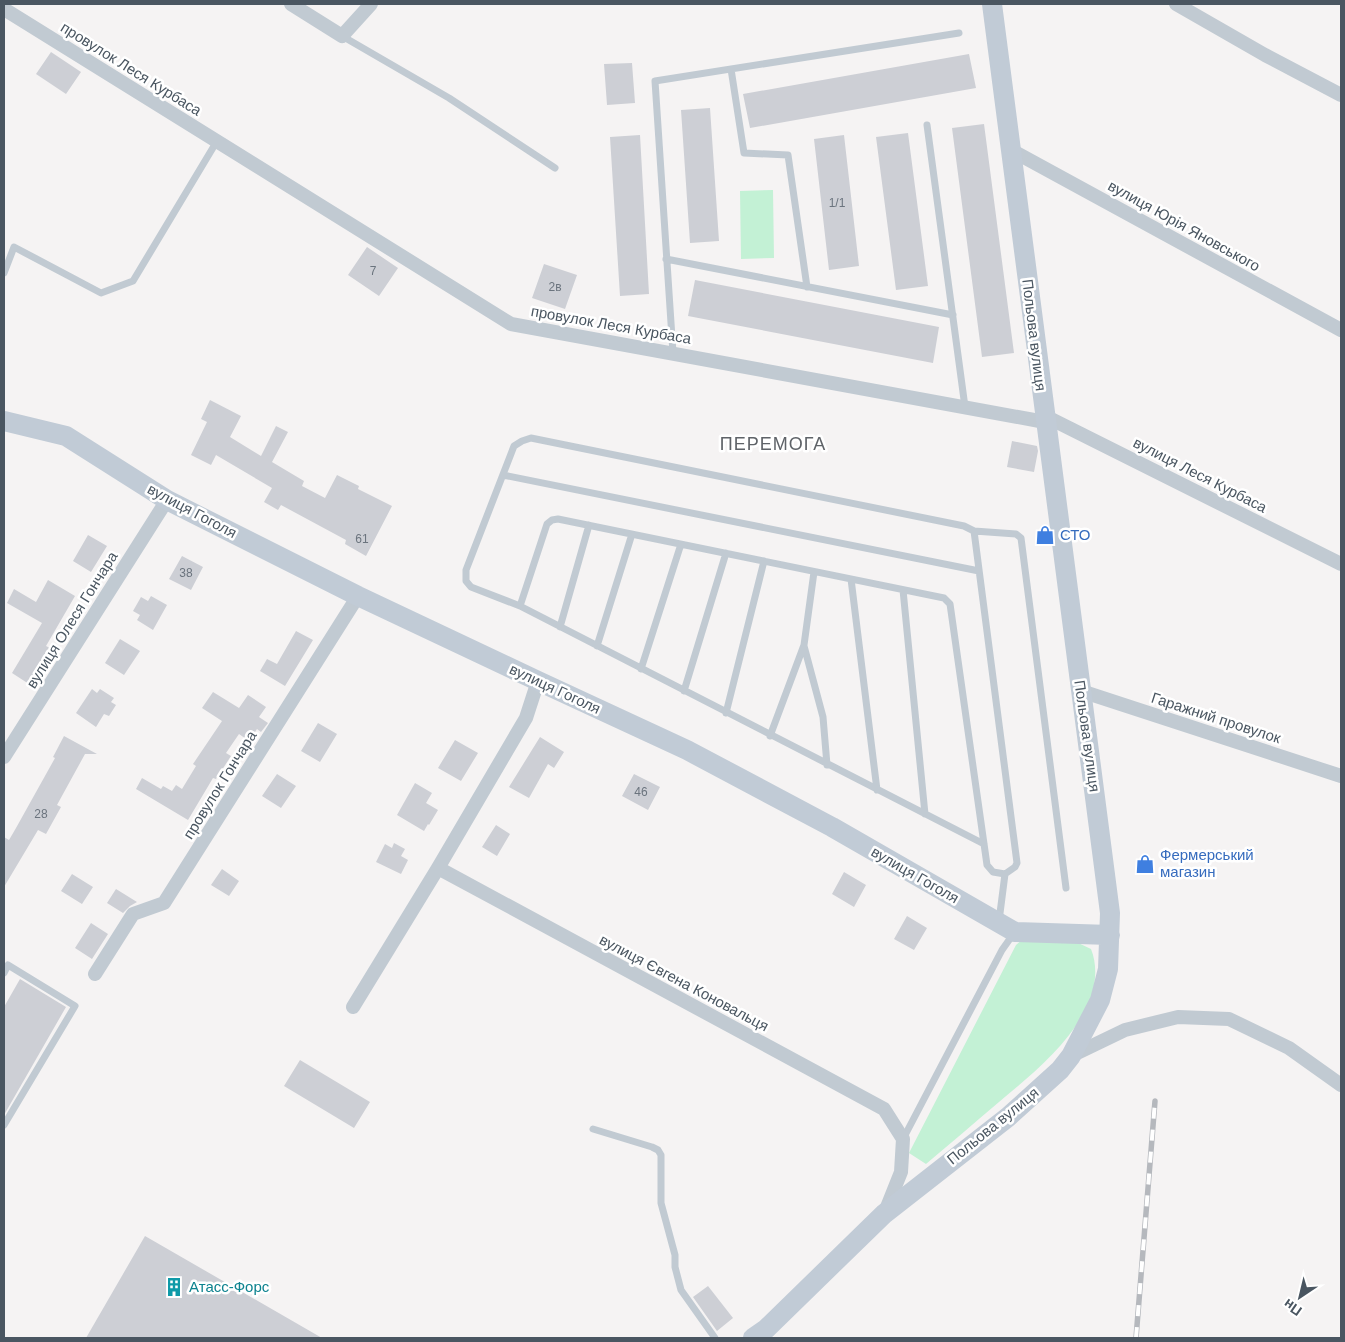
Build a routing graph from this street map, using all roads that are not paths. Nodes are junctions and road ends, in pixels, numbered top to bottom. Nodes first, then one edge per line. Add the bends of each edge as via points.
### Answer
1 (290, 4) edge
2 (371, 4) edge
3 (992, 4) edge
4 (1176, 4) edge
5 (4, 9) edge
6 (959, 33) dead end
7 (342, 36) junction
8 (731, 69) junction
9 (1341, 95) edge
10 (927, 125) dead end
11 (216, 141) junction
12 (1011, 150) junction
13 (555, 168) dead end
14 (666, 260) junction
15 (4, 273) edge
16 (807, 287) junction
17 (953, 315) junction
18 (1341, 330) edge
19 (672, 353) junction
20 (965, 407) junction
21 (1045, 418) junction
22 (4, 421) edge
23 (503, 475) junction
24 (167, 500) junction
25 (589, 525) junction
26 (974, 530) junction
27 (632, 534) junction
28 (681, 544) junction
29 (726, 553) junction
30 (764, 561) junction
31 (1341, 564) edge
32 (979, 571) junction
33 (814, 572) junction
34 (851, 579) junction
35 (903, 590) junction
36 (358, 596) junction
37 (520, 606) junction
38 (560, 627) junction
39 (804, 645) junction
40 (597, 646) junction
41 (641, 669) junction
42 (538, 681) junction
43 (1081, 691) junction
44 (684, 692) junction
45 (726, 713) junction
46 (770, 736) junction
47 (4, 756) edge
48 (827, 765) junction
49 (1341, 776) edge
50 (877, 790) junction
51 (925, 814) junction
52 (984, 844) junction
53 (438, 868) junction
54 (1005, 874) junction
55 (1066, 888) dead end
56 (1007, 928) junction
57 (1110, 935) junction
58 (4, 973) edge
59 (94, 974) dead end
60 (353, 1007) dead end
61 (1071, 1056) junction
62 (1341, 1085) edge
63 (4, 1125) edge
64 (593, 1129) dead end
65 (903, 1139) junction
66 (884, 1214) junction
67 (760, 1333) edge
68 (715, 1338) edge

1 - 7 street
2 - 7 street
3 - 12 street, Польова вулиця
4 - 9 street
5 - 11 street, провулок Леся Курбаса
6 - 8 lane
7 - 13 lane via 450,98
8 - 14 lane via 655,81
8 - 16 lane via 744,153 788,155
10 - 17 lane
11 - 15 lane via 133,281 101,294 14,247
11 - 19 street, провулок Леся Курбаса via 511,324
12 - 18 street, вулиця Юрія Яновського
12 - 21 street, Польова вулиця
14 - 16 lane
14 - 19 lane
16 - 17 lane
17 - 20 lane
19 - 20 street, провулок Леся Курбаса
20 - 21 street, провулок Леся Курбаса
21 - 31 street, вулиця Леся Курбаса
21 - 43 street, Польова вулиця
22 - 24 street, вулиця Гоголя via 66,436
23 - 26 lane via 514,446 531,438
23 - 32 lane
23 - 37 lane via 466,570 466,581 471,587
24 - 36 street, вулиця Гоголя
24 - 47 street, вулиця Олеся Гончара
25 - 27 lane
25 - 37 lane via 558,519 547,524
25 - 38 lane
26 - 32 lane
26 - 55 lane via 1016,534 1021,538
27 - 28 lane
27 - 40 lane
28 - 29 lane
28 - 41 lane
29 - 30 lane
29 - 44 lane
30 - 33 lane
30 - 45 lane
32 - 54 lane via 1017,863
33 - 34 lane
33 - 39 lane
34 - 35 lane
34 - 50 lane
35 - 51 lane
35 - 52 lane via 944,598 950,604
36 - 42 street, вулиця Гоголя
36 - 59 street, провулок Гончара via 164,903 133,914
37 - 38 lane
38 - 40 lane
39 - 46 lane
39 - 48 lane via 824,717
40 - 41 lane
41 - 44 lane
42 - 53 street via 526,718
42 - 56 street, вулиця Гоголя via 687,750 832,827
43 - 49 street, Гаражний провулок
43 - 57 street, Польова вулиця via 1110,913
44 - 45 lane
45 - 46 lane
46 - 48 lane
48 - 50 lane
50 - 51 lane
51 - 52 lane
52 - 54 lane via 987,865 993,872
53 - 60 street
53 - 65 street, вулиця Євгена Коновальця via 884,1109
54 - 56 lane
56 - 57 street, вулиця Гоголя
56 - 65 lane via 1002,950
57 - 61 street, Польова вулиця via 1108,969 1100,1000
58 - 63 lane via 8,965 74,1006
61 - 62 street via 1125,1030 1178,1017 1230,1019 1289,1048
61 - 66 street, Польова вулиця via 1060,1070 1008,1116
64 - 68 lane via 652,1147 662,1156 661,1203 681,1290
65 - 66 street via 901,1172
66 - 67 street, Польова вулиця

